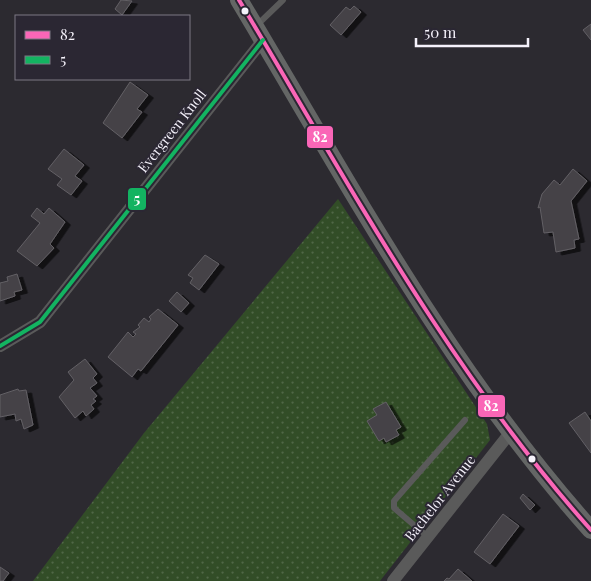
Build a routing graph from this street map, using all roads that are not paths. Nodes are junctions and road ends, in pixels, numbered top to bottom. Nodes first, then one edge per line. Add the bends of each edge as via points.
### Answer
1 (239, 0) edge
2 (283, 0) edge
3 (259, 34) junction
4 (0, 346) edge
5 (465, 420) dead end
6 (510, 433) junction
7 (591, 530) edge
8 (428, 537) junction
9 (393, 581) edge

1 - 3 main road
2 - 3 lane
3 - 4 street, Evergreen Knoll via 40,322
3 - 6 main road via 386,248
5 - 8 lane via 394,501 394,508
6 - 7 main road via 556,492
6 - 8 street, Bachelor Avenue
8 - 9 street, Bachelor Avenue

